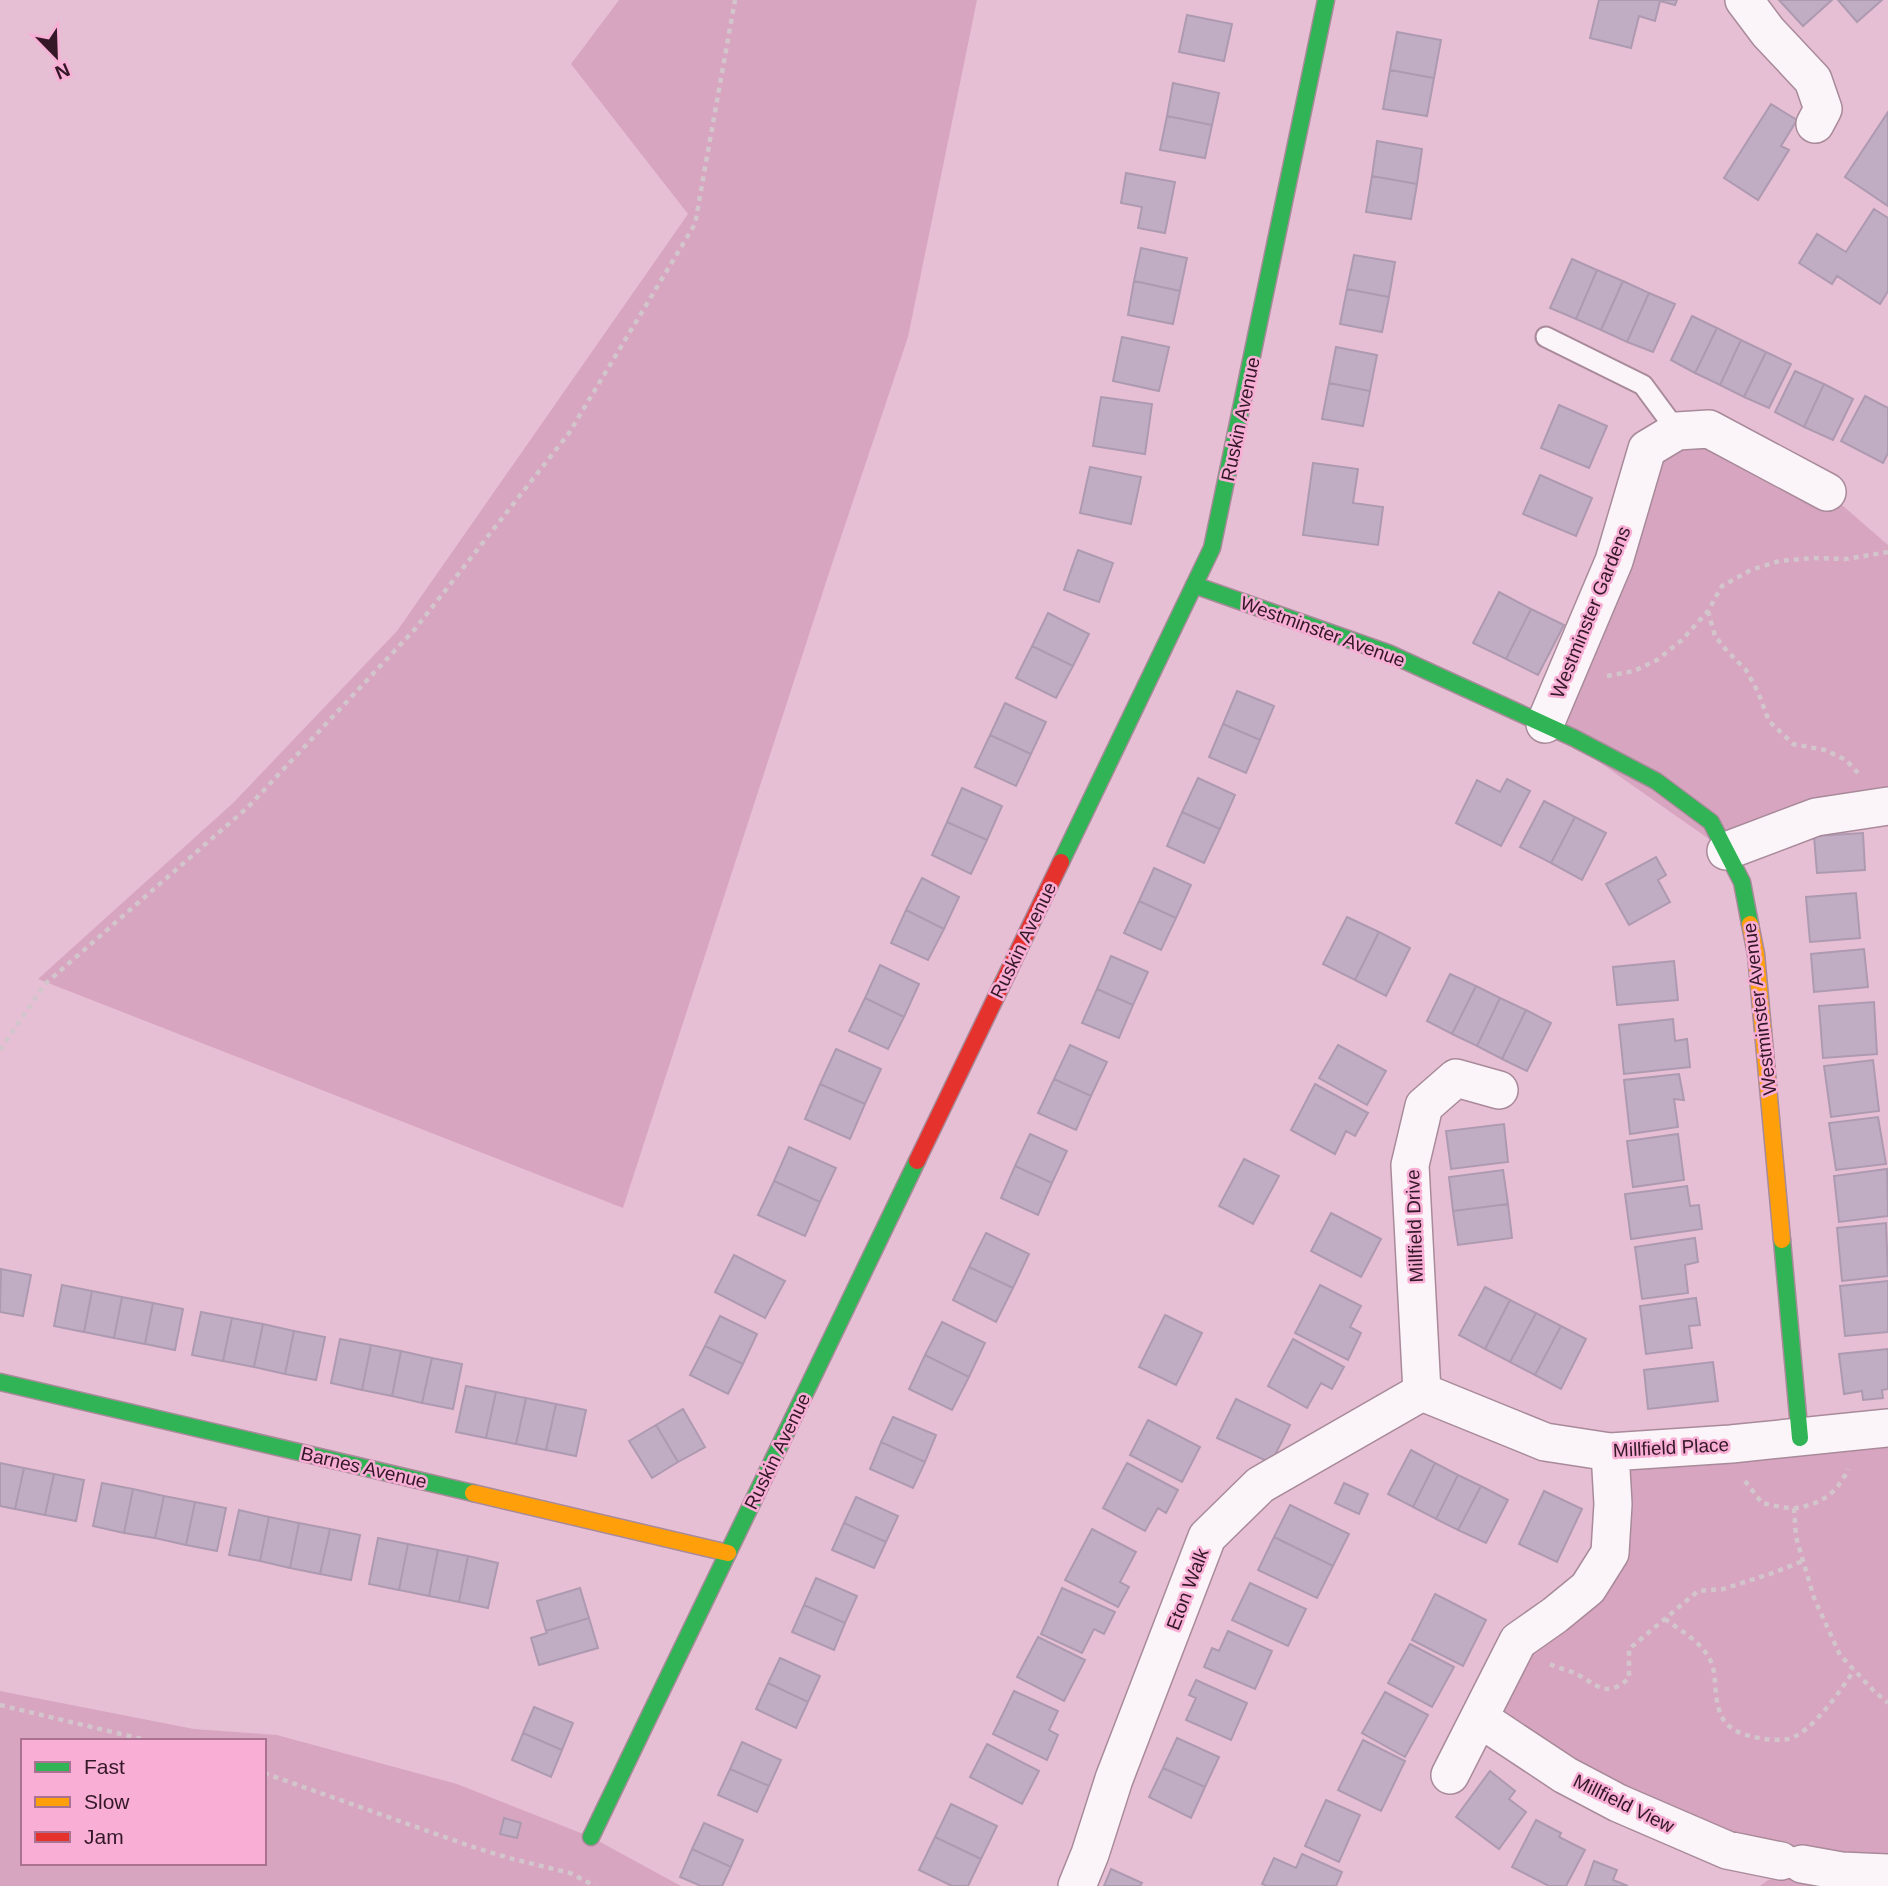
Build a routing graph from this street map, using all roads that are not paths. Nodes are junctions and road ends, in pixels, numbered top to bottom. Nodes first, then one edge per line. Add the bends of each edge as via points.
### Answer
1 (1326, 0) edge
2 (1744, 0) edge
3 (1815, 124) dead end
4 (1546, 337) dead end
5 (1676, 431) junction
6 (1827, 492) dead end
7 (1194, 585) junction
8 (1545, 724) junction
9 (1883, 807) edge
10 (1726, 851) junction
11 (1499, 1090) dead end
12 (0, 1382) edge
13 (1422, 1392) junction
14 (1871, 1430) edge
15 (1800, 1438) junction
16 (1610, 1452) junction
17 (728, 1553) junction
18 (1479, 1718) junction
19 (1450, 1775) dead end
20 (591, 1837) dead end
21 (1888, 1873) edge
22 (1077, 1886) edge

1 - 7 street, Ruskin Avenue via 1236,443 1212,548
2 - 3 street via 1813,80 1823,108
4 - 5 lane via 1643,385
5 - 6 street via 1709,429
5 - 8 street, Westminster Gardens via 1647,449 1614,561
7 - 8 street, Westminster Avenue via 1388,653
7 - 17 street, Ruskin Avenue
8 - 10 street, Westminster Avenue via 1656,781 1711,822
9 - 10 street via 1816,817
10 - 15 street, Westminster Avenue via 1742,882 1756,954
11 - 13 street, Millfield Drive via 1456,1078 1424,1106 1410,1165
12 - 17 street, Barnes Avenue
13 - 16 street, Millfield Place via 1545,1442
13 - 22 street, Eton Walk via 1260,1485 1207,1537
14 - 15 street, Millfield Place
15 - 16 street, Millfield Place
16 - 18 street via 1610,1553 1588,1588 1518,1641
17 - 20 street, Ruskin Avenue
18 - 19 street
18 - 21 street, Millfield View via 1565,1775 1727,1850 1841,1871

